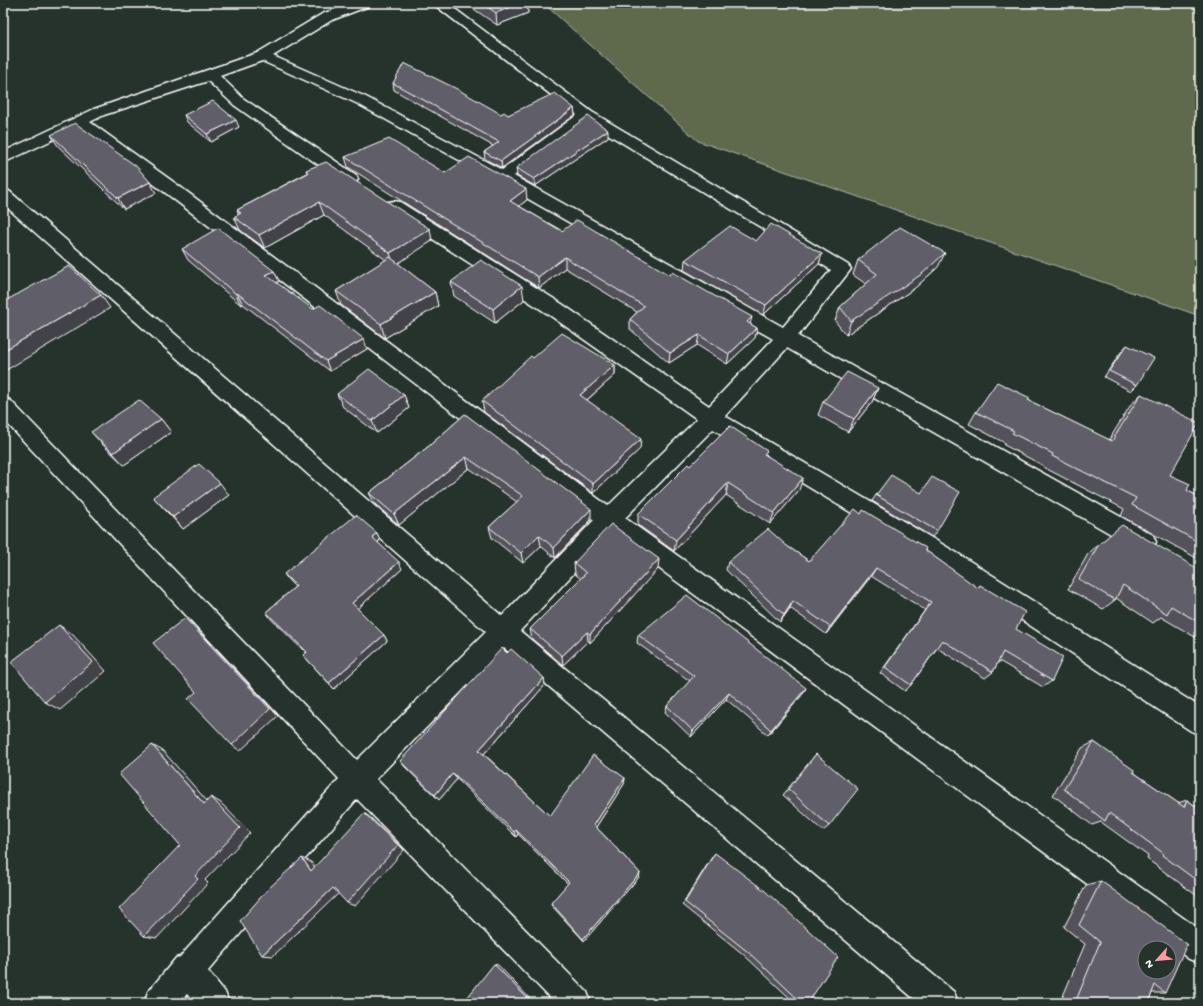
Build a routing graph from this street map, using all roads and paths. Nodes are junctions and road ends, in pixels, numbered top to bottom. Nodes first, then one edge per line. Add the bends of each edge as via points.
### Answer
1 (364, 3) edge
2 (439, 3) edge
3 (262, 56) junction
4 (210, 75) junction
5 (587, 115) junction
6 (79, 122) junction
7 (3, 158) edge
8 (502, 177) junction
9 (3, 195) edge
10 (786, 337) junction
11 (3, 406) edge
12 (711, 418) junction
13 (609, 519) junction
14 (1159, 550) edge
15 (503, 632) junction
16 (1200, 722) edge
17 (357, 779) junction
18 (1200, 948) edge
19 (187, 969) junction
20 (159, 1003) edge
21 (214, 1003) edge
22 (576, 1003) edge
23 (943, 1003) edge

1 - 3 street via 323,12
2 - 5 street
3 - 4 street
3 - 8 street via 360,100
4 - 6 street via 99,112
4 - 12 street via 239,102 372,192 555,309
5 - 8 street
5 - 10 street via 842,269
6 - 7 street
6 - 13 street
8 - 10 street
9 - 15 street
10 - 12 street
10 - 14 street
11 - 17 street
12 - 13 street
12 - 16 street via 949,560
13 - 15 street
13 - 18 street
15 - 17 street
15 - 23 street
17 - 19 street
17 - 22 street
19 - 20 street
19 - 21 street

